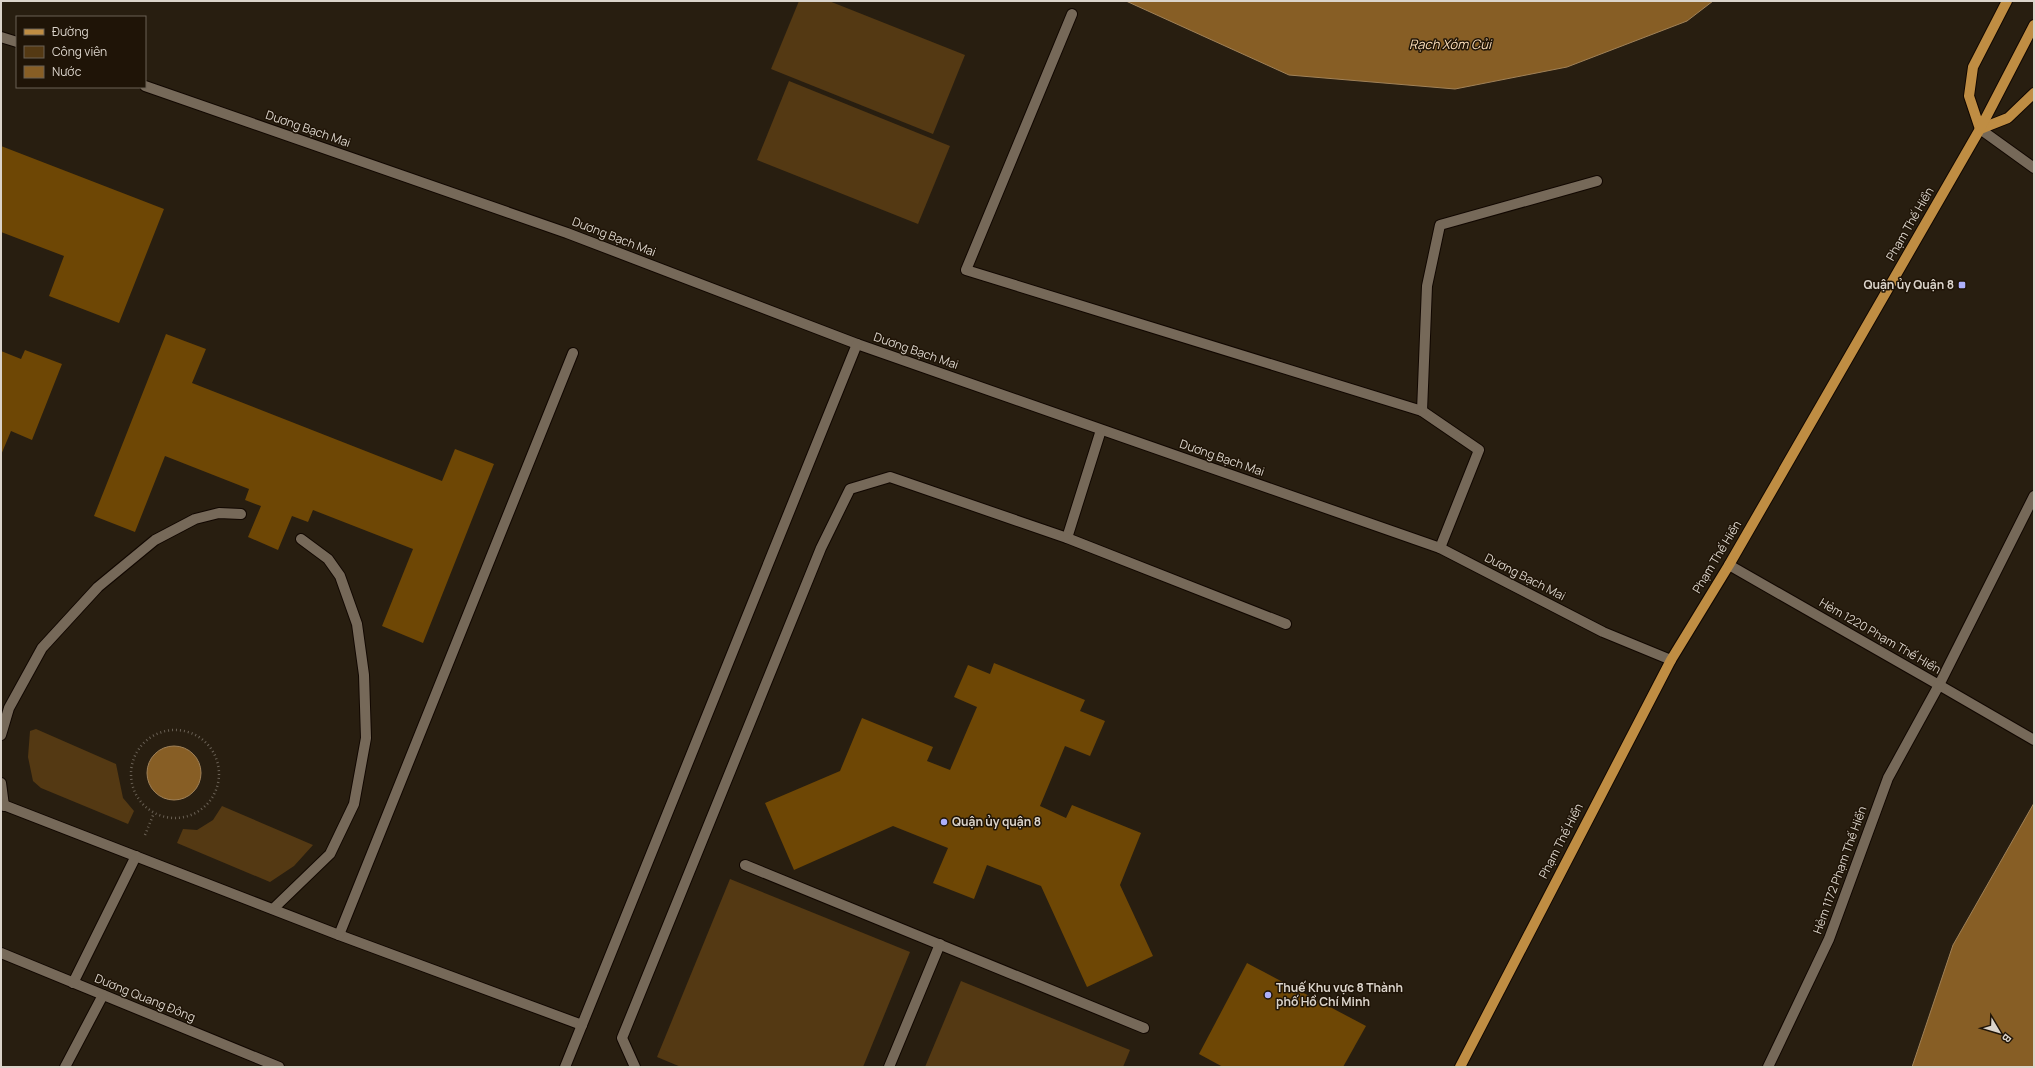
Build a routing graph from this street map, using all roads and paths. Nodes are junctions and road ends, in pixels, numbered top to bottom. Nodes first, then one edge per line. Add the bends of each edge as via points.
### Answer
1 (2007, 1) edge
2 (1072, 14) dead end
3 (2034, 25) edge
4 (1, 37) edge
5 (16, 42) edge
6 (146, 86) edge
7 (2034, 93) edge
8 (1980, 129) junction
9 (2034, 168) edge
10 (1597, 181) dead end
11 (857, 344) junction
12 (573, 353) dead end
13 (1422, 412) junction
14 (1101, 430) junction
15 (2034, 496) edge
16 (241, 514) dead end
17 (1067, 538) junction
18 (301, 539) dead end
19 (1440, 548) junction
20 (1729, 565) junction
21 (1286, 624) dead end
22 (1671, 660) junction
23 (1939, 684) junction
24 (1, 735) edge
25 (2034, 740) edge
26 (1, 783) edge
27 (132, 786) joint
28 (3, 805) edge
29 (136, 856) junction
30 (745, 865) dead end
31 (273, 909) junction
32 (338, 934) junction
33 (940, 944) junction
34 (1, 953) edge
35 (73, 983) junction
36 (103, 995) junction
37 (582, 1025) junction
38 (1144, 1028) dead end
39 (65, 1067) edge
40 (279, 1067) edge
41 (565, 1067) edge
42 (635, 1067) edge
43 (889, 1067) edge
44 (1461, 1067) edge
45 (1768, 1067) edge

1 - 8 main road via 1973,67 1969,96
2 - 13 street via 966,270
3 - 8 main road, Phạm Thế Hiển
4 - 5 street
6 - 11 street, Dương Bạch Mai via 567,233
7 - 8 main road via 2008,118
8 - 9 street
8 - 20 main road, Phạm Thế Hiển
10 - 13 street via 1440,225 1427,286
11 - 14 street, Dương Bạch Mai
11 - 37 street
12 - 32 street
13 - 19 street via 1478,450
14 - 17 street
14 - 19 street, Dương Bạch Mai
15 - 23 street, Hẻm 1220 Phạm Thế Hiển
16 - 24 street via 219,513 195,519 155,540 98,587 42,648 9,708
17 - 21 street
17 - 42 street via 890,477 850,489 821,548 622,1038
18 - 31 street via 328,559 340,576 357,624 364,675 366,738 354,804 330,854
19 - 22 street, Dương Bạch Mai via 1603,632
20 - 22 main road, Phạm Thế Hiển
20 - 23 street, Hẻm 1220 Phạm Thế Hiển
22 - 44 main road, Phạm Thế Hiển
23 - 25 street
23 - 45 street, Hẻm 1172 Phạm Thế Hiển via 1888,778 1830,939
26 - 28 street
27 - 27 path via 138,799 149,811 162,817 178,819 193,815 206,806 215,794 219,767 206,743 194,734 167,731 154,735 135,755 131,770
28 - 29 street
29 - 31 street
29 - 35 street
30 - 33 street
31 - 32 street
32 - 37 street
33 - 38 street
33 - 43 street
34 - 35 street, Dương Quang Đông
35 - 36 street, Dương Quang Đông
36 - 39 street
36 - 40 street, Dương Quang Đông
37 - 41 street

